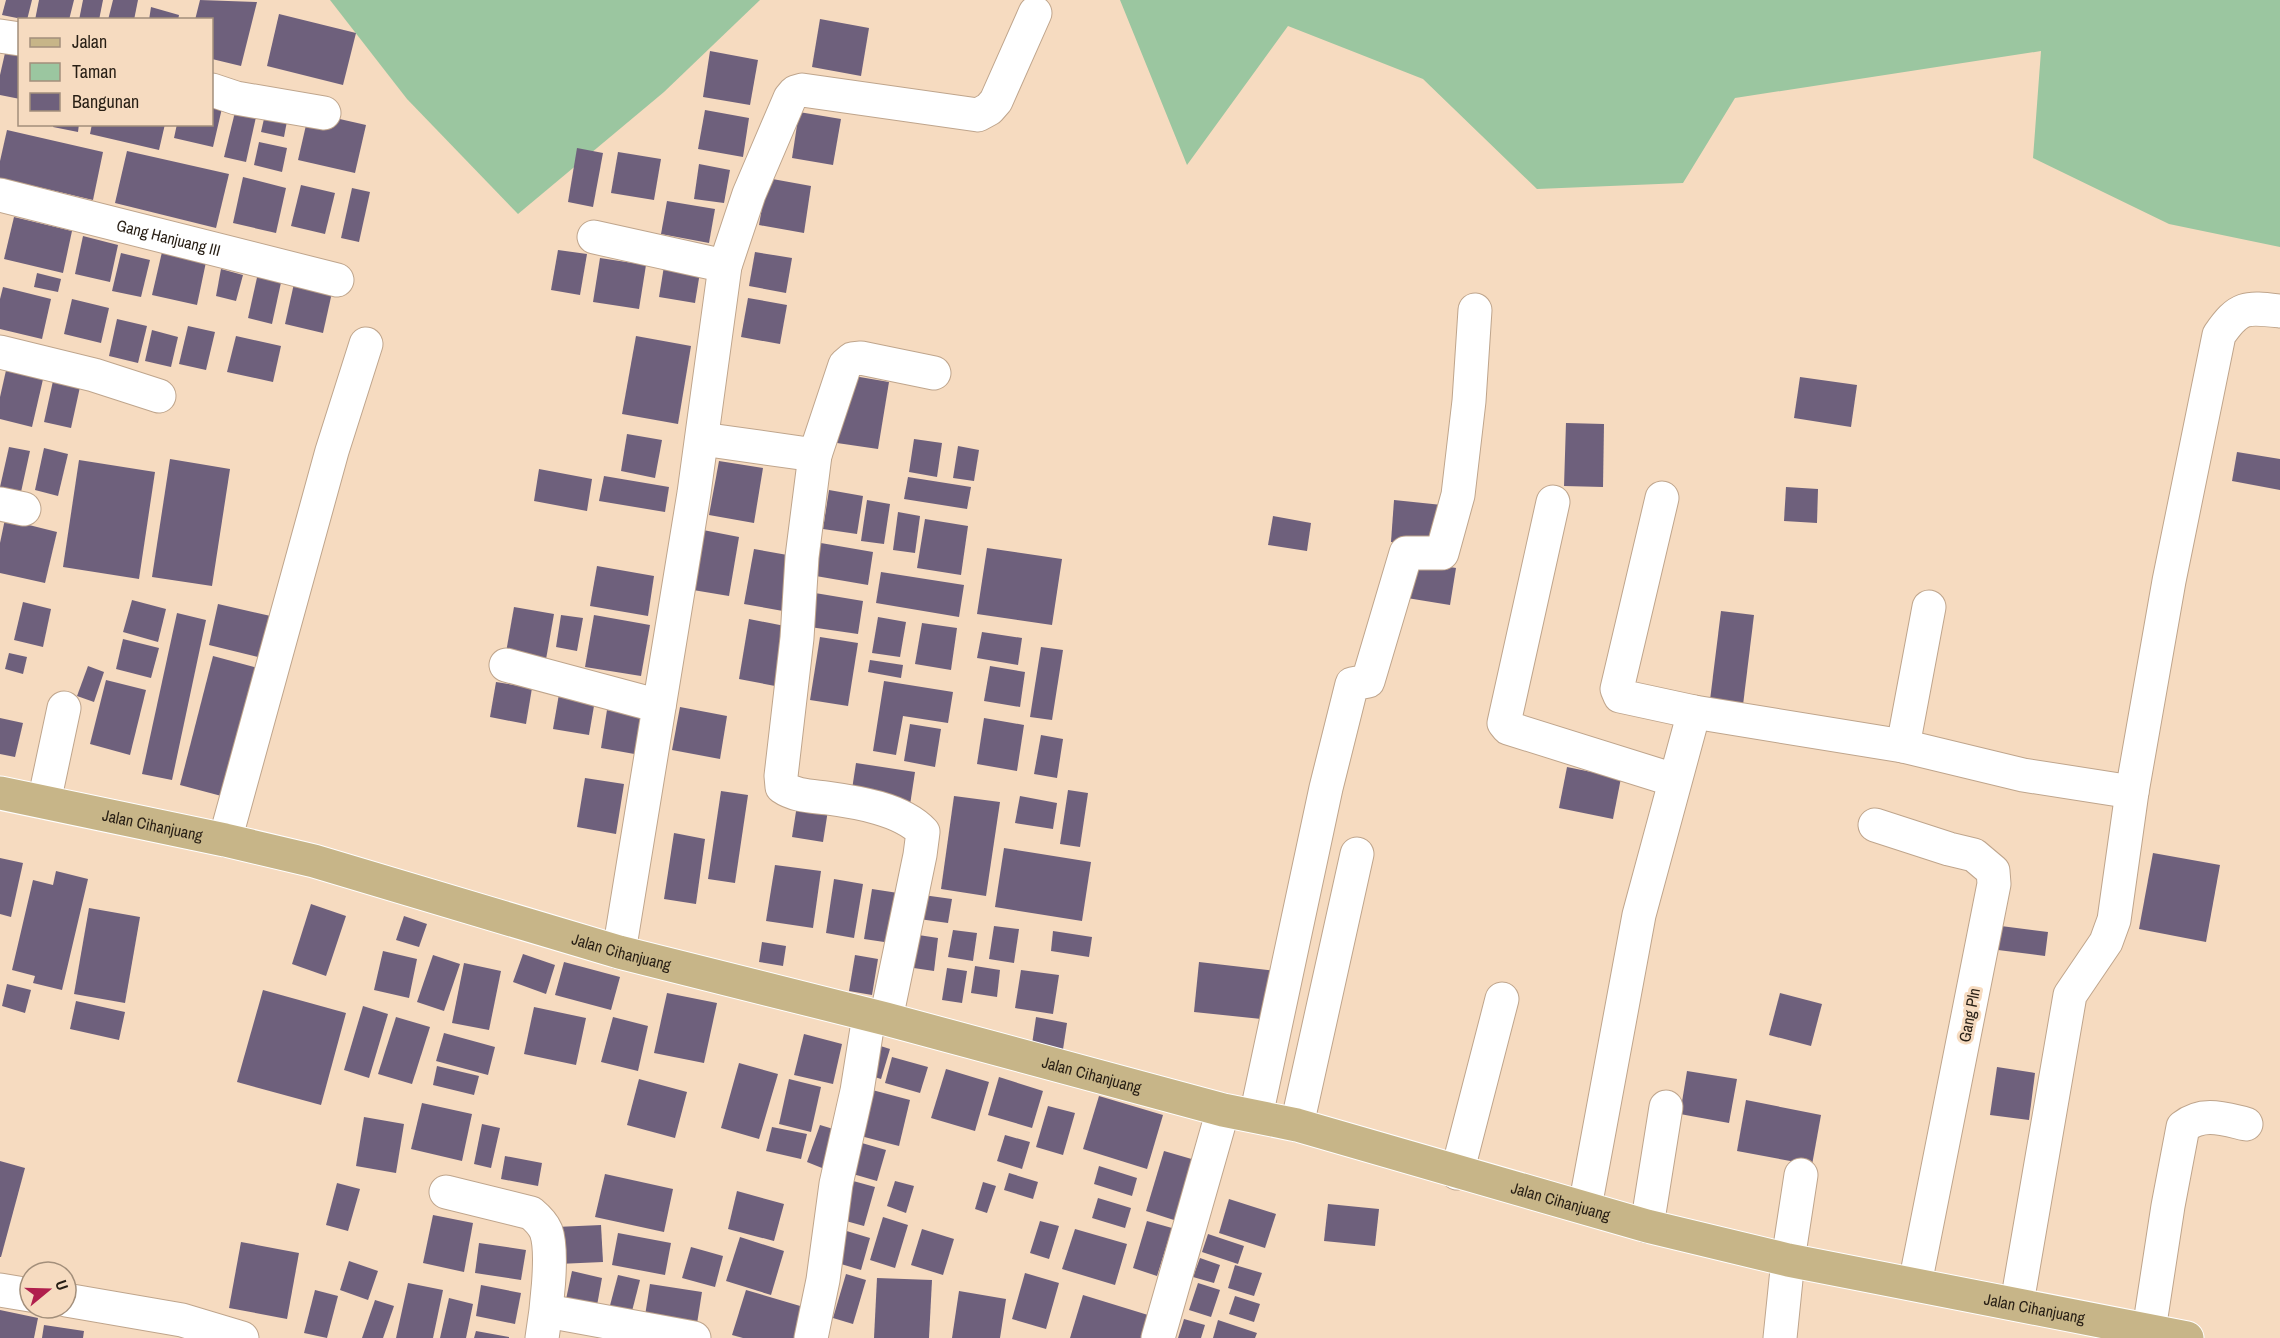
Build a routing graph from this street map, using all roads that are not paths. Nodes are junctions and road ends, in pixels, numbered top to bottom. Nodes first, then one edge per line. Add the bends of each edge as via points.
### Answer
1 (1035, 13) dead end
2 (0, 36) edge
3 (18, 39) edge
4 (213, 90) edge
5 (324, 112) dead end
6 (0, 195) edge
7 (594, 237) dead end
8 (725, 266) junction
9 (337, 280) dead end
10 (1475, 310) dead end
11 (2280, 311) edge
12 (366, 344) dead end
13 (0, 352) edge
14 (934, 373) dead end
15 (159, 396) dead end
16 (702, 439) junction
17 (815, 455) junction
18 (1662, 498) dead end
19 (1553, 502) dead end
20 (1929, 607) dead end
21 (506, 665) dead end
22 (659, 706) junction
23 (64, 708) dead end
24 (1694, 712) junction
25 (1903, 746) junction
26 (1674, 780) junction
27 (2132, 792) junction
28 (0, 793) edge
29 (44, 802) junction
30 (1875, 825) dead end
31 (225, 840) junction
32 (1357, 854) dead end
33 (619, 952) junction
34 (1502, 999) dead end
35 (877, 1018) junction
36 (1666, 1107) dead end
37 (1223, 1110) junction
38 (1256, 1116) junction
39 (2246, 1124) dead end
40 (1297, 1125) junction
41 (1457, 1173) junction
42 (1801, 1174) dead end
43 (446, 1192) dead end
44 (1585, 1208) junction
45 (1647, 1226) junction
46 (1788, 1260) junction
47 (1915, 1284) junction
48 (0, 1290) edge
49 (18, 1292) edge
50 (78, 1302) edge
51 (2017, 1303) junction
52 (544, 1325) edge
53 (2150, 1330) junction
54 (242, 1338) edge
55 (694, 1338) edge
56 (811, 1338) edge
57 (1158, 1338) edge
58 (1780, 1338) edge
59 (2187, 1338) edge

1 - 8 street via 996,101 978,115 795,92 748,194
2 - 3 street
4 - 5 street via 236,98
6 - 9 street, Gang Hanjuang III
7 - 8 street
8 - 16 street
10 - 38 street via 1458,495 1442,553 1406,553 1368,681 1352,684
11 - 27 street via 2252,307 2232,317 2219,335 2169,581
12 - 31 street via 335,441
13 - 15 street
14 - 17 street via 852,359 845,365
16 - 17 street
16 - 22 street
17 - 35 street via 782,787 791,793 850,801 902,816 922,832 920,855
18 - 24 street via 1617,689 1620,696
19 - 26 street via 1504,723 1508,728
20 - 25 street
21 - 22 street
22 - 33 street
23 - 29 street
24 - 25 street
24 - 26 street
25 - 27 street via 2023,775
26 - 44 street via 1639,915
27 - 51 street via 2114,920 2106,942 2070,995
28 - 29 main road, Jalan Cihanjuang
29 - 31 main road, Jalan Cihanjuang
30 - 47 street, Gang Pln via 1974,855 1993,871 1994,884
31 - 33 main road, Jalan Cihanjuang via 314,861
32 - 40 street
33 - 35 main road, Jalan Cihanjuang
34 - 41 street
35 - 37 main road, Jalan Cihanjuang
35 - 56 street via 836,1184
36 - 45 street
37 - 38 main road, Jalan Cihanjuang
37 - 57 street
38 - 40 main road, Jalan Cihanjuang
39 - 53 street via 2204,1117 2183,1127
40 - 41 main road, Jalan Cihanjuang
41 - 44 main road, Jalan Cihanjuang
42 - 46 street
43 - 52 street via 531,1213 540,1221 548,1245
44 - 45 main road, Jalan Cihanjuang
45 - 46 main road, Jalan Cihanjuang
46 - 47 main road, Jalan Cihanjuang
46 - 58 street
47 - 51 main road, Jalan Cihanjuang
48 - 49 street
50 - 54 street via 182,1320
51 - 53 main road, Jalan Cihanjuang
52 - 55 street
53 - 59 main road, Jalan Cihanjuang

